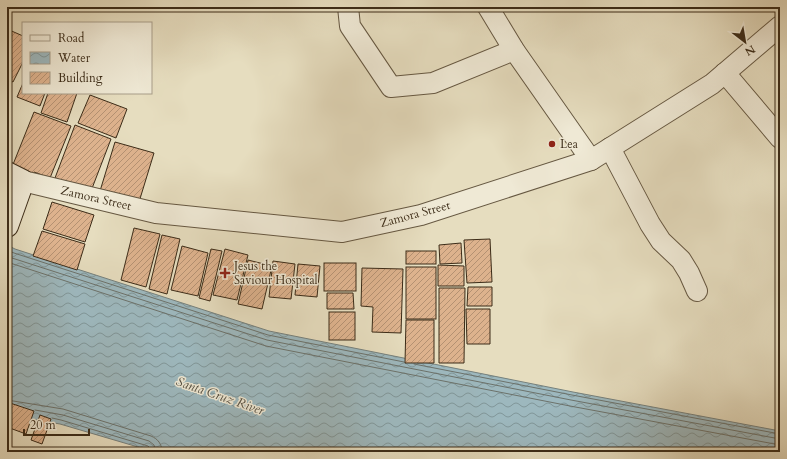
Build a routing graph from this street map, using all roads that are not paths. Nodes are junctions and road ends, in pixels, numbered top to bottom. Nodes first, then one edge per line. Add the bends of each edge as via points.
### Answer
1 (348, 7) edge
2 (488, 7) edge
3 (780, 26) edge
4 (514, 50) junction
5 (725, 73) junction
6 (780, 138) edge
7 (610, 148) junction
8 (591, 160) junction
9 (15, 177) edge
10 (9, 222) edge
11 (697, 291) dead end

1 - 4 street via 350,26 391,86 433,82
2 - 4 street
3 - 5 street, Zamora Street
4 - 8 street
5 - 6 street
5 - 7 street, Zamora Street via 712,84
7 - 8 street, Zamora Street
7 - 11 street via 650,224 661,241 681,260
8 - 9 street, Zamora Street via 421,214 342,232 156,212
9 - 10 street

